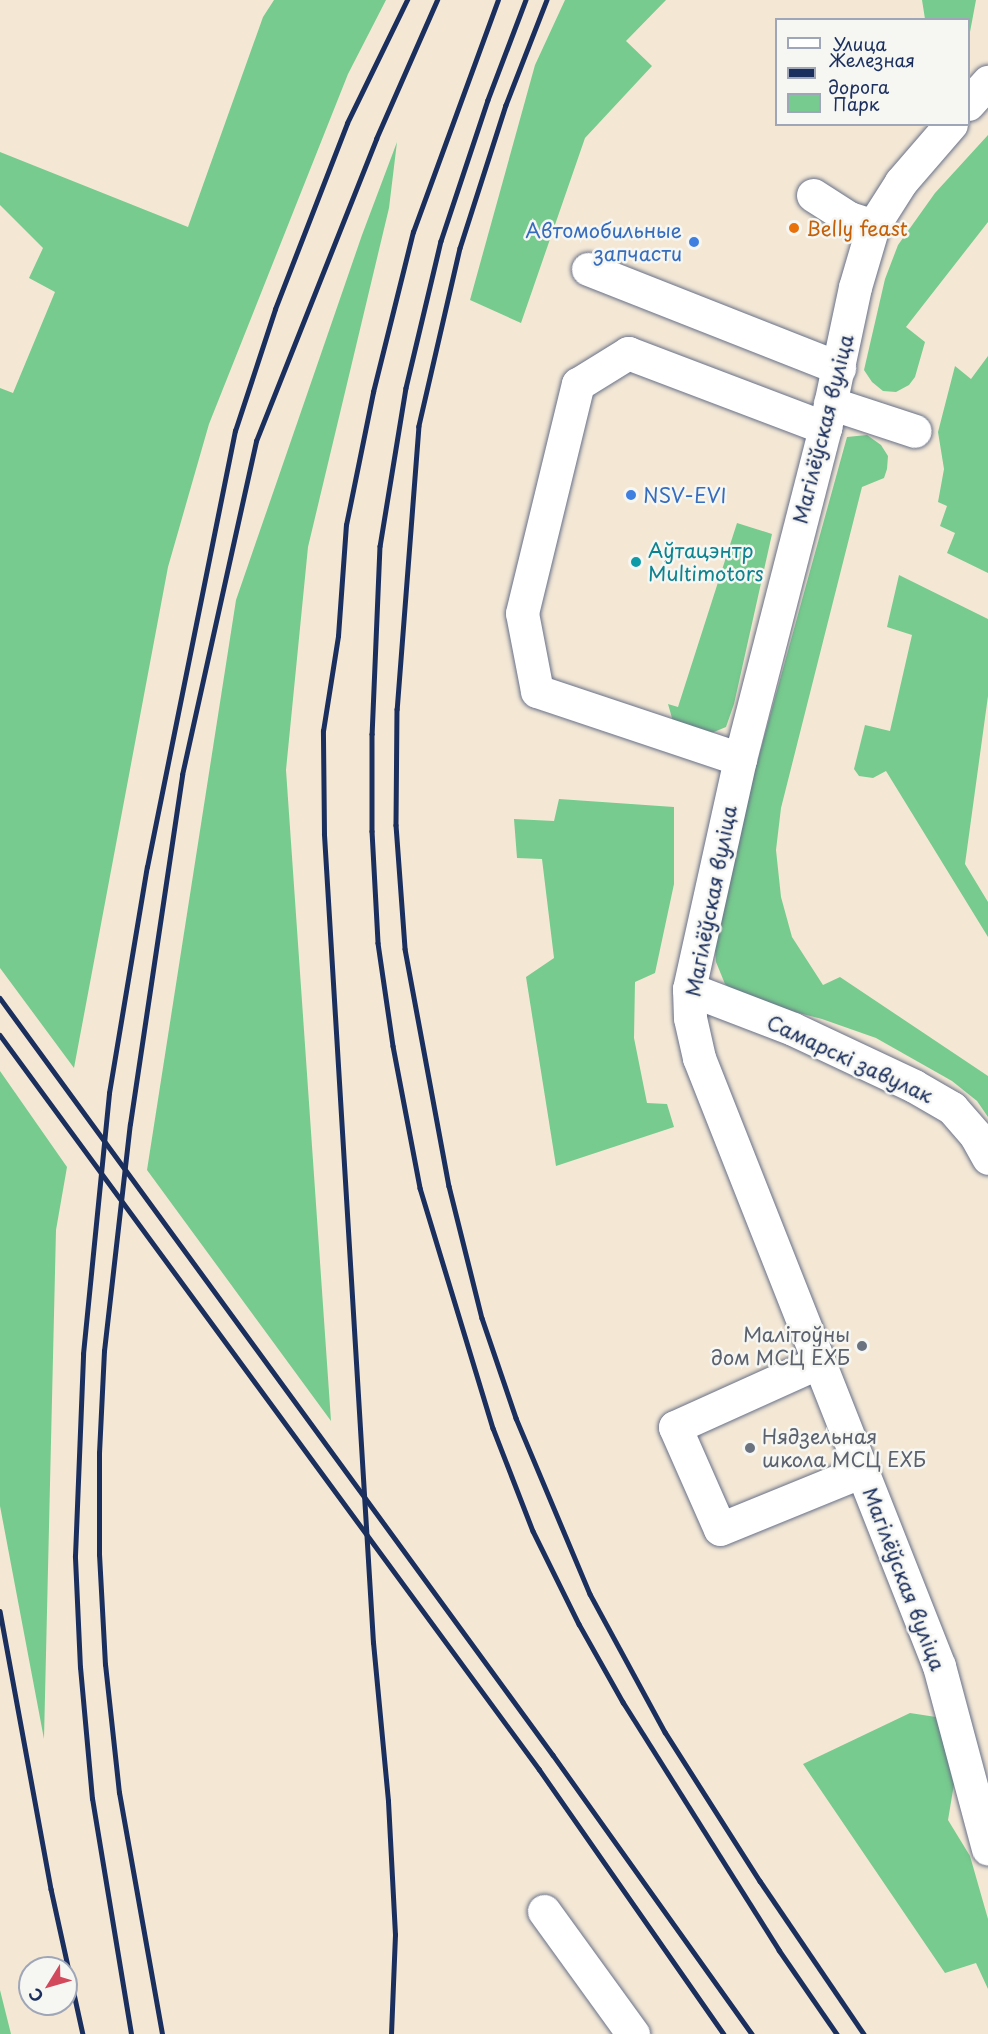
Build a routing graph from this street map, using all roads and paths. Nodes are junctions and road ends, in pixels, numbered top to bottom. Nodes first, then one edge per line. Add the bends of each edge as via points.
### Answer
1 (988, 82) edge
2 (970, 103) edge
3 (949, 126) edge
4 (813, 195) dead end
5 (873, 226) junction
6 (588, 269) dead end
7 (840, 368) junction
8 (827, 416) junction
9 (915, 430) dead end
10 (740, 759) junction
11 (689, 989) junction
12 (988, 1158) edge
13 (819, 1362) junction
14 (862, 1471) junction
15 (988, 1849) edge
16 (544, 1911) dead end
17 (633, 2034) edge

1 - 2 street
3 - 5 street, Магілёўская вуліца via 901,182
4 - 5 street via 849,218
5 - 7 street, Магілёўская вуліца via 855,287
6 - 7 street
7 - 8 street, Магілёўская вуліца
8 - 9 street
8 - 10 street, Магілёўская вуліца
8 - 10 street via 628,353 578,384 522,613 537,691
10 - 11 street, Магілёўская вуліца
11 - 12 street, Самарскі завулак via 793,1029 914,1086 952,1108 976,1136
11 - 13 street, Магілёўская вуліца via 690,1018 699,1058
13 - 14 street, Магілёўская вуліца
13 - 14 street via 675,1427 720,1529
14 - 15 street, Магілёўская вуліца via 939,1666
16 - 17 street

